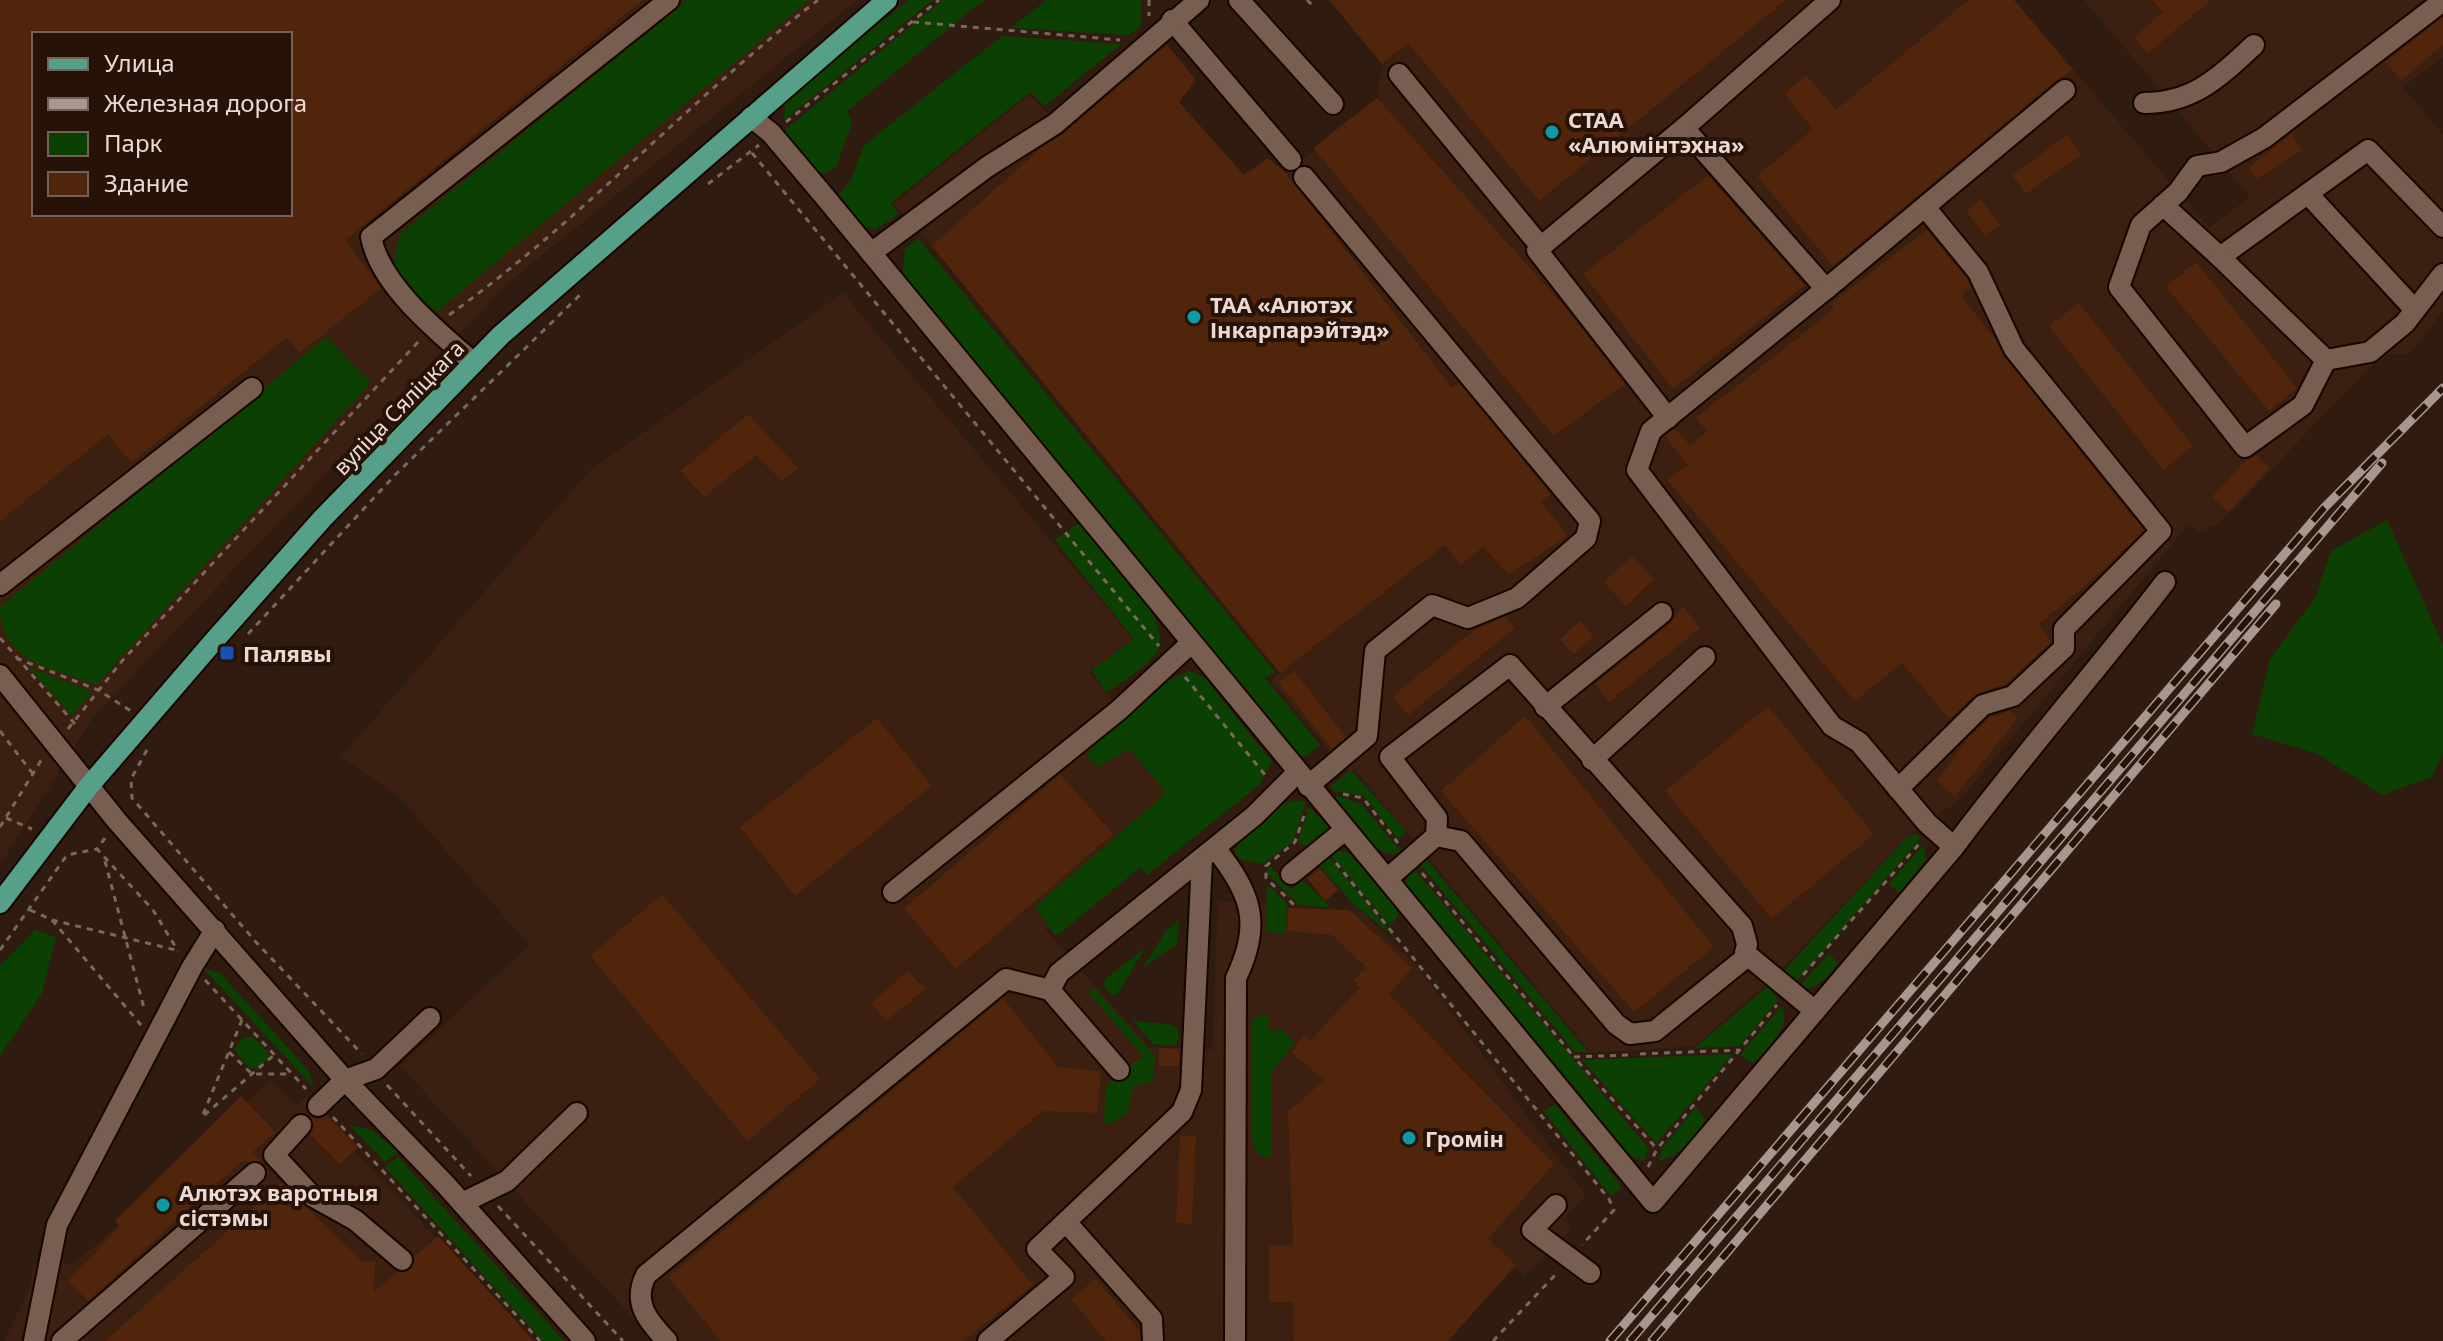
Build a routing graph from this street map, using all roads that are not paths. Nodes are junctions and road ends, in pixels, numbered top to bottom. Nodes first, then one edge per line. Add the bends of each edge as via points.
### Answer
1 (669, 0) edge
2 (887, 0) edge
3 (1199, 0) edge
4 (1239, 0) edge
5 (1830, 0) edge
6 (2443, 1) edge
7 (1172, 20) junction
8 (2254, 45) dead end
9 (1399, 74) dead end
10 (2065, 90) dead end
11 (2144, 103) dead end
12 (1333, 104) dead end
13 (751, 117) junction
14 (1684, 128) junction
15 (1291, 160) dead end
16 (1304, 177) dead end
17 (2308, 194) junction
18 (2163, 205) junction
19 (1925, 207) junction
20 (2443, 227) edge
21 (1541, 247) junction
22 (871, 253) junction
23 (2220, 257) junction
24 (2443, 274) edge
25 (1826, 289) junction
26 (2415, 310) junction
27 (2326, 360) junction
28 (474, 363) junction
29 (252, 388) dead end
30 (1668, 418) junction
31 (2165, 582) dead end
32 (0, 585) edge
33 (1662, 613) dead end
34 (1190, 644) junction
35 (1705, 657) dead end
36 (0, 675) edge
37 (1545, 707) junction
38 (1592, 760) junction
39 (1303, 780) junction
40 (89, 786) junction
41 (1898, 789) junction
42 (1345, 830) junction
43 (1436, 836) junction
44 (1954, 847) junction
45 (1209, 854) junction
46 (1291, 874) dead end
47 (1387, 879) junction
48 (893, 892) dead end
49 (0, 903) edge
50 (215, 930) junction
51 (1745, 953) junction
52 (1050, 990) junction
53 (1815, 1011) junction
54 (430, 1018) dead end
55 (1119, 1070) dead end
56 (345, 1080) junction
57 (319, 1105) road end
58 (577, 1113) dead end
59 (301, 1125) dead end
60 (264, 1164) junction
61 (462, 1203) junction
62 (1556, 1205) dead end
63 (1066, 1222) junction
64 (402, 1260) dead end
65 (1590, 1273) dead end
66 (34, 1341) edge
67 (62, 1341) edge
68 (585, 1341) edge
69 (667, 1341) edge
70 (988, 1341) edge
71 (1153, 1341) edge
72 (1235, 1341) edge

1 - 28 lane via 371,237 375,260 432,327
2 - 13 main road, вуліца Сяліцкага
3 - 7 lane
4 - 12 lane
5 - 14 lane
6 - 18 lane via 2264,138 2221,162 2197,166
7 - 15 lane
7 - 22 lane via 1055,124
8 - 11 lane via 2213,82 2171,103
9 - 21 lane
10 - 19 lane
13 - 22 lane via 771,133
13 - 28 main road, вуліца Сяліцкага
14 - 21 lane
14 - 25 lane
16 - 39 lane via 1590,521 1586,538 1517,598 1468,618 1432,605 1375,651 1367,736
17 - 20 lane via 2368,150
17 - 23 lane
17 - 26 lane
18 - 23 lane
18 - 27 lane via 2141,225 2119,287 2245,447 2303,405
19 - 25 lane
19 - 41 lane via 1978,272 2014,349 2161,531 2064,629 2064,648 2013,696 1983,705
21 - 30 lane via 1537,250
22 - 34 lane
23 - 27 lane
24 - 26 lane
25 - 30 lane
26 - 27 lane via 2370,352
28 - 40 main road, вуліца Сяліцкага via 322,519
29 - 32 lane
30 - 41 lane via 1651,431 1637,470 1832,726 1859,742
31 - 44 lane
33 - 37 lane
34 - 39 lane
34 - 48 lane via 1119,710
35 - 38 lane
36 - 40 lane
37 - 38 lane
37 - 43 lane via 1510,665 1390,757 1437,818
38 - 51 lane via 1742,926
39 - 42 lane
39 - 45 lane via 1279,791
40 - 49 main road, вуліца Сяліцкага
40 - 50 lane
41 - 44 lane
42 - 46 lane
42 - 47 lane
43 - 47 lane
43 - 51 lane via 1461,841 1630,1034 1655,1031
44 - 53 lane
45 - 52 lane via 1059,973
45 - 63 lane via 1191,1090 1169,1129
45 - 72 lane via 1236,874 1250,919 1251,946 1236,978
47 - 53 lane via 1653,1202
50 - 56 lane
50 - 66 lane via 57,1225
51 - 53 lane
52 - 55 lane
52 - 69 lane via 1006,979 646,1275 640,1286 643,1315
54 - 56 lane via 376,1069
56 - 57 lane
56 - 61 lane
58 - 61 lane via 507,1181
59 - 60 lane
60 - 64 lane via 355,1220
60 - 67 lane
61 - 68 lane
62 - 65 lane via 1532,1230
63 - 70 lane via 1037,1249 1064,1277
63 - 71 lane via 1152,1319

